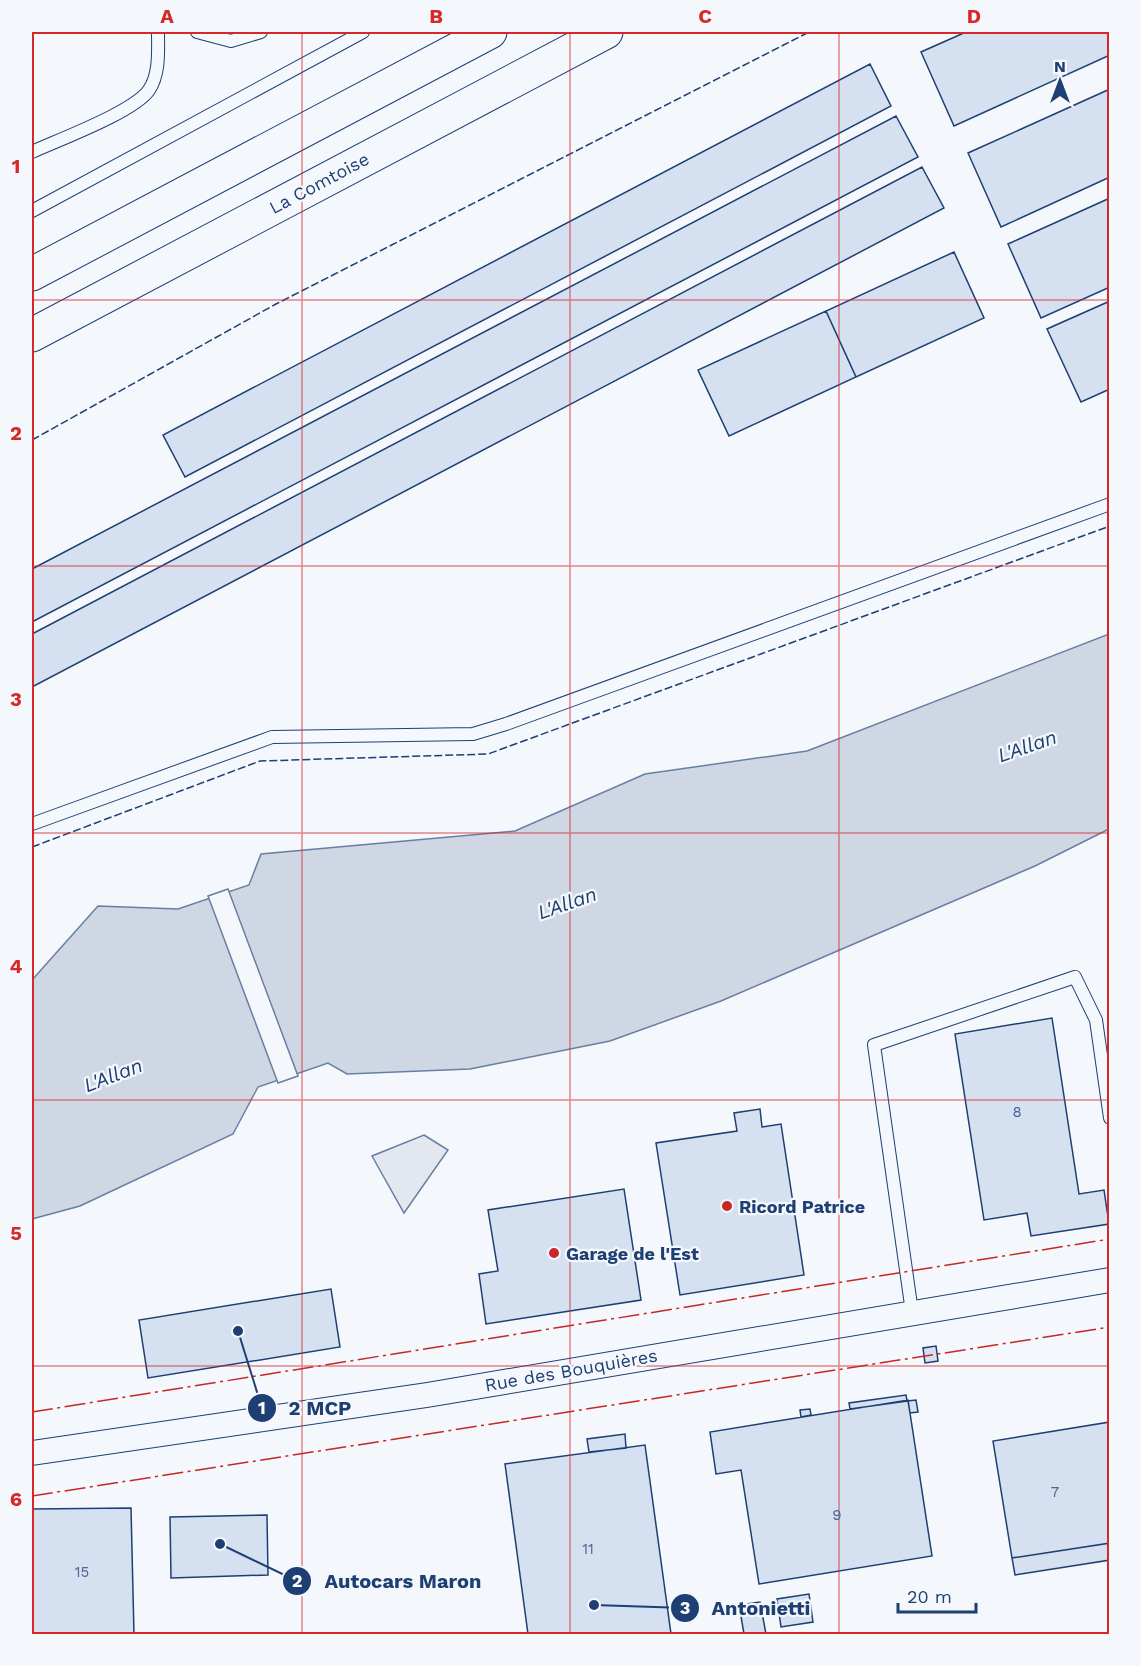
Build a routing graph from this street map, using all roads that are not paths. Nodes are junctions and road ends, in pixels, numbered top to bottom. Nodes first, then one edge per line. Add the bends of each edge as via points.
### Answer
1 (159, 32) edge
2 (196, 32) edge
3 (261, 32) edge
4 (363, 32) edge
5 (490, 32) edge
6 (606, 32) edge
7 (32, 152) edge
8 (32, 211) edge
9 (32, 274) edge
10 (32, 335) edge
11 (1110, 504) edge
12 (32, 824) edge
13 (1110, 1118) edge
14 (1110, 1280) edge
15 (912, 1312) junction
16 (32, 1453) edge

1 - 7 lane via 156,72 150,90 135,104
2 - 3 lane via 231,41
4 - 8 lane
5 - 9 highway
6 - 10 highway, La Comtoise
11 - 12 lane via 472,734 272,737
13 - 15 lane via 1096,1020 1075,976 874,1045
14 - 15 street, Rue des Bouquières
15 - 16 street, Rue des Bouquières via 427,1395

